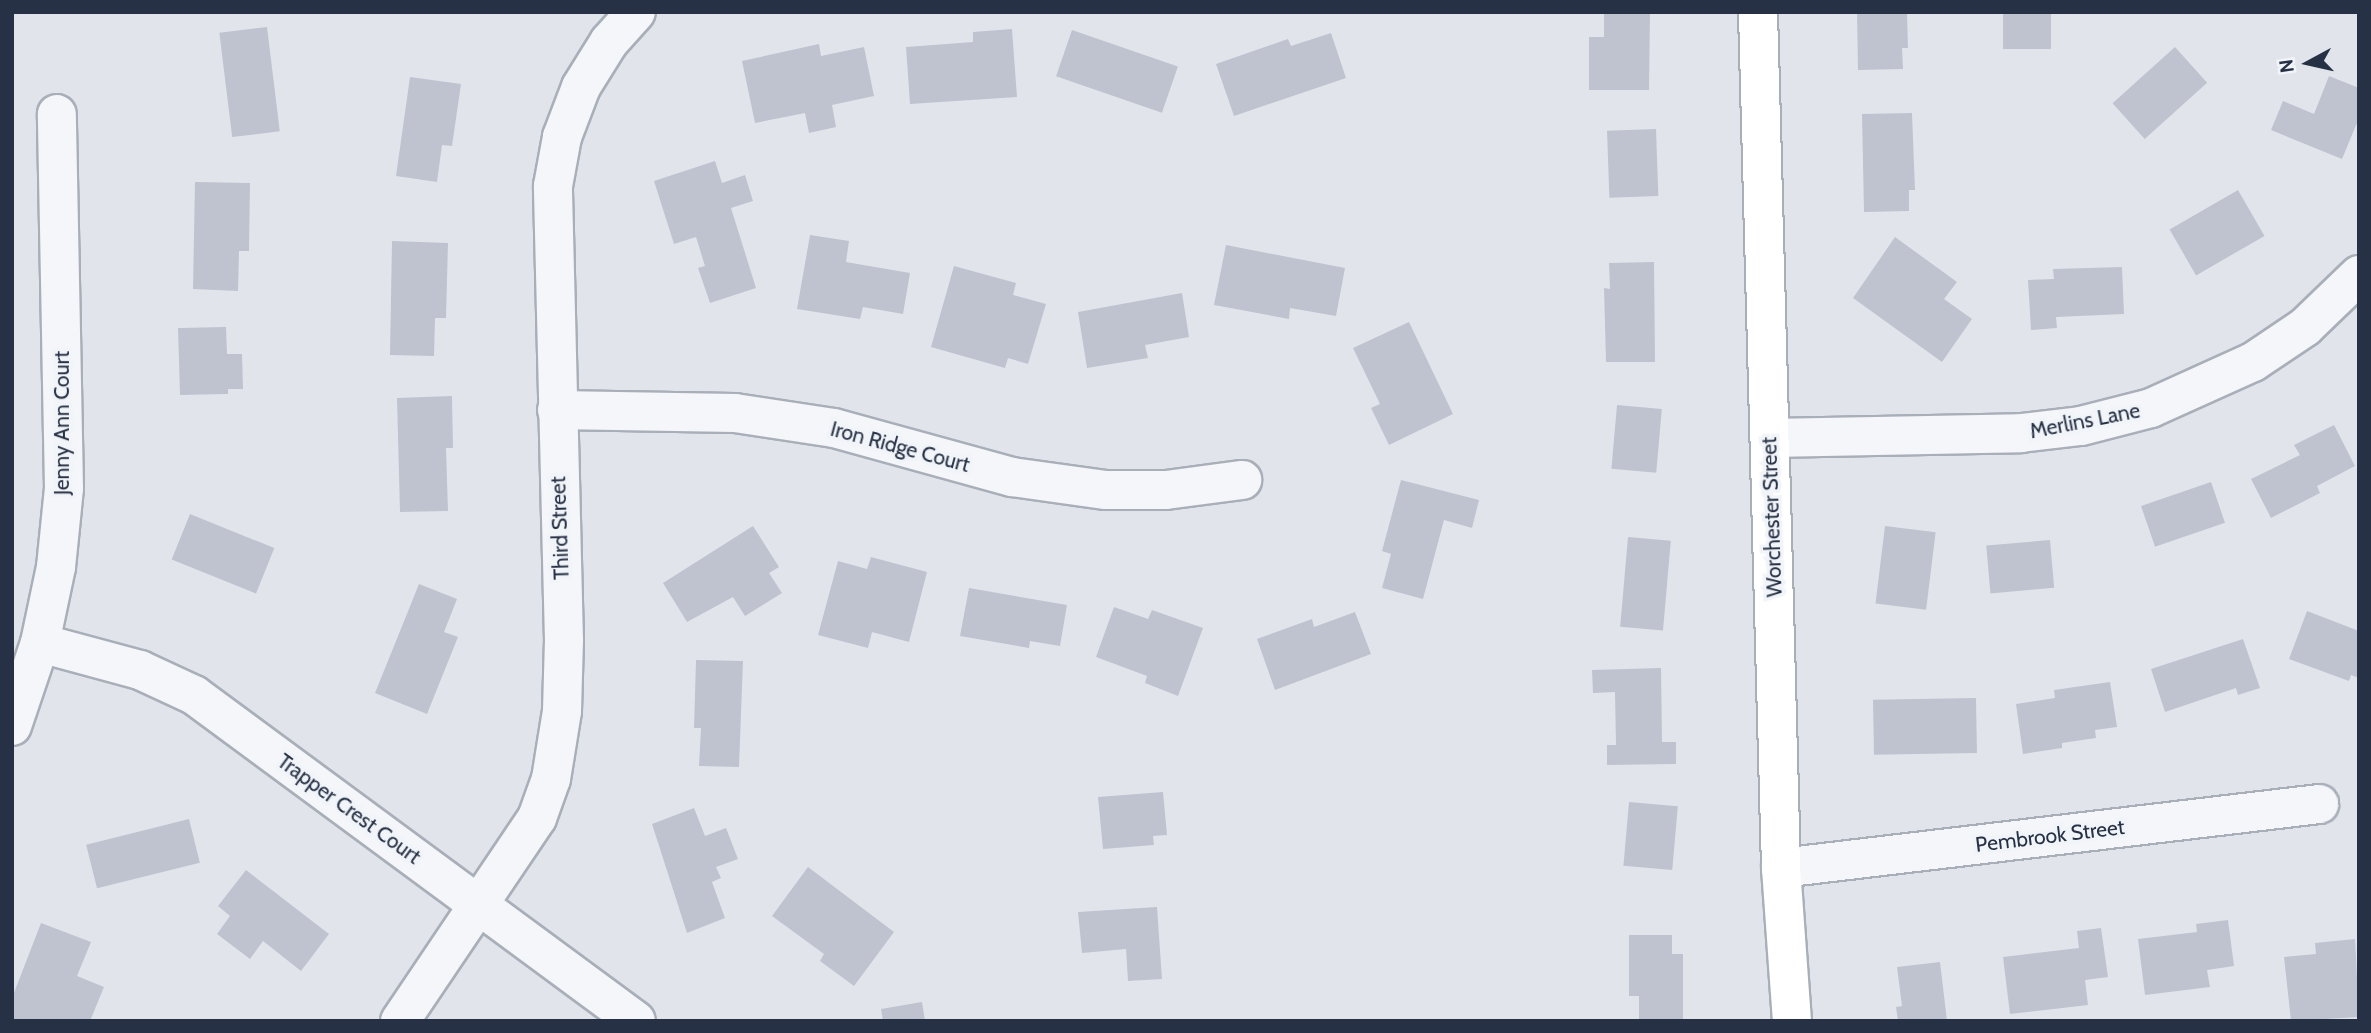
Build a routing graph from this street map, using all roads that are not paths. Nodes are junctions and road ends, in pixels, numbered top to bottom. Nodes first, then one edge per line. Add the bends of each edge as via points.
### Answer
1 (636, 12) edge
2 (1758, 12) edge
3 (57, 114) dead end
4 (2359, 275) edge
5 (557, 410) junction
6 (1770, 438) junction
7 (1242, 480) dead end
8 (40, 643) junction
9 (12, 726) edge
10 (2319, 804) dead end
11 (1781, 868) junction
12 (479, 904) junction
13 (400, 1021) edge
14 (636, 1021) edge
15 (1792, 1021) edge

1 - 5 street, Third Street via 609,42 581,87 562,137 553,186
2 - 6 street, Worchester Street
3 - 8 street, Jenny Ann Court via 64,488 56,567
4 - 6 street, Merlins Lane via 2305,327 2253,362 2151,408 2081,426 2021,433
5 - 7 street, Iron Ridge Court via 735,413 834,428 1012,477 1107,490 1166,490
5 - 12 street, Third Street via 562,711 551,779 537,818
6 - 11 street, Worchester Street
8 - 9 street, Jenny Ann Court
8 - 12 street, Trapper Crest Court via 141,670 194,695
10 - 11 street, Pembrook Street
11 - 15 street, Worchester Street
12 - 13 street, Third Street
12 - 14 street, Trapper Crest Court

